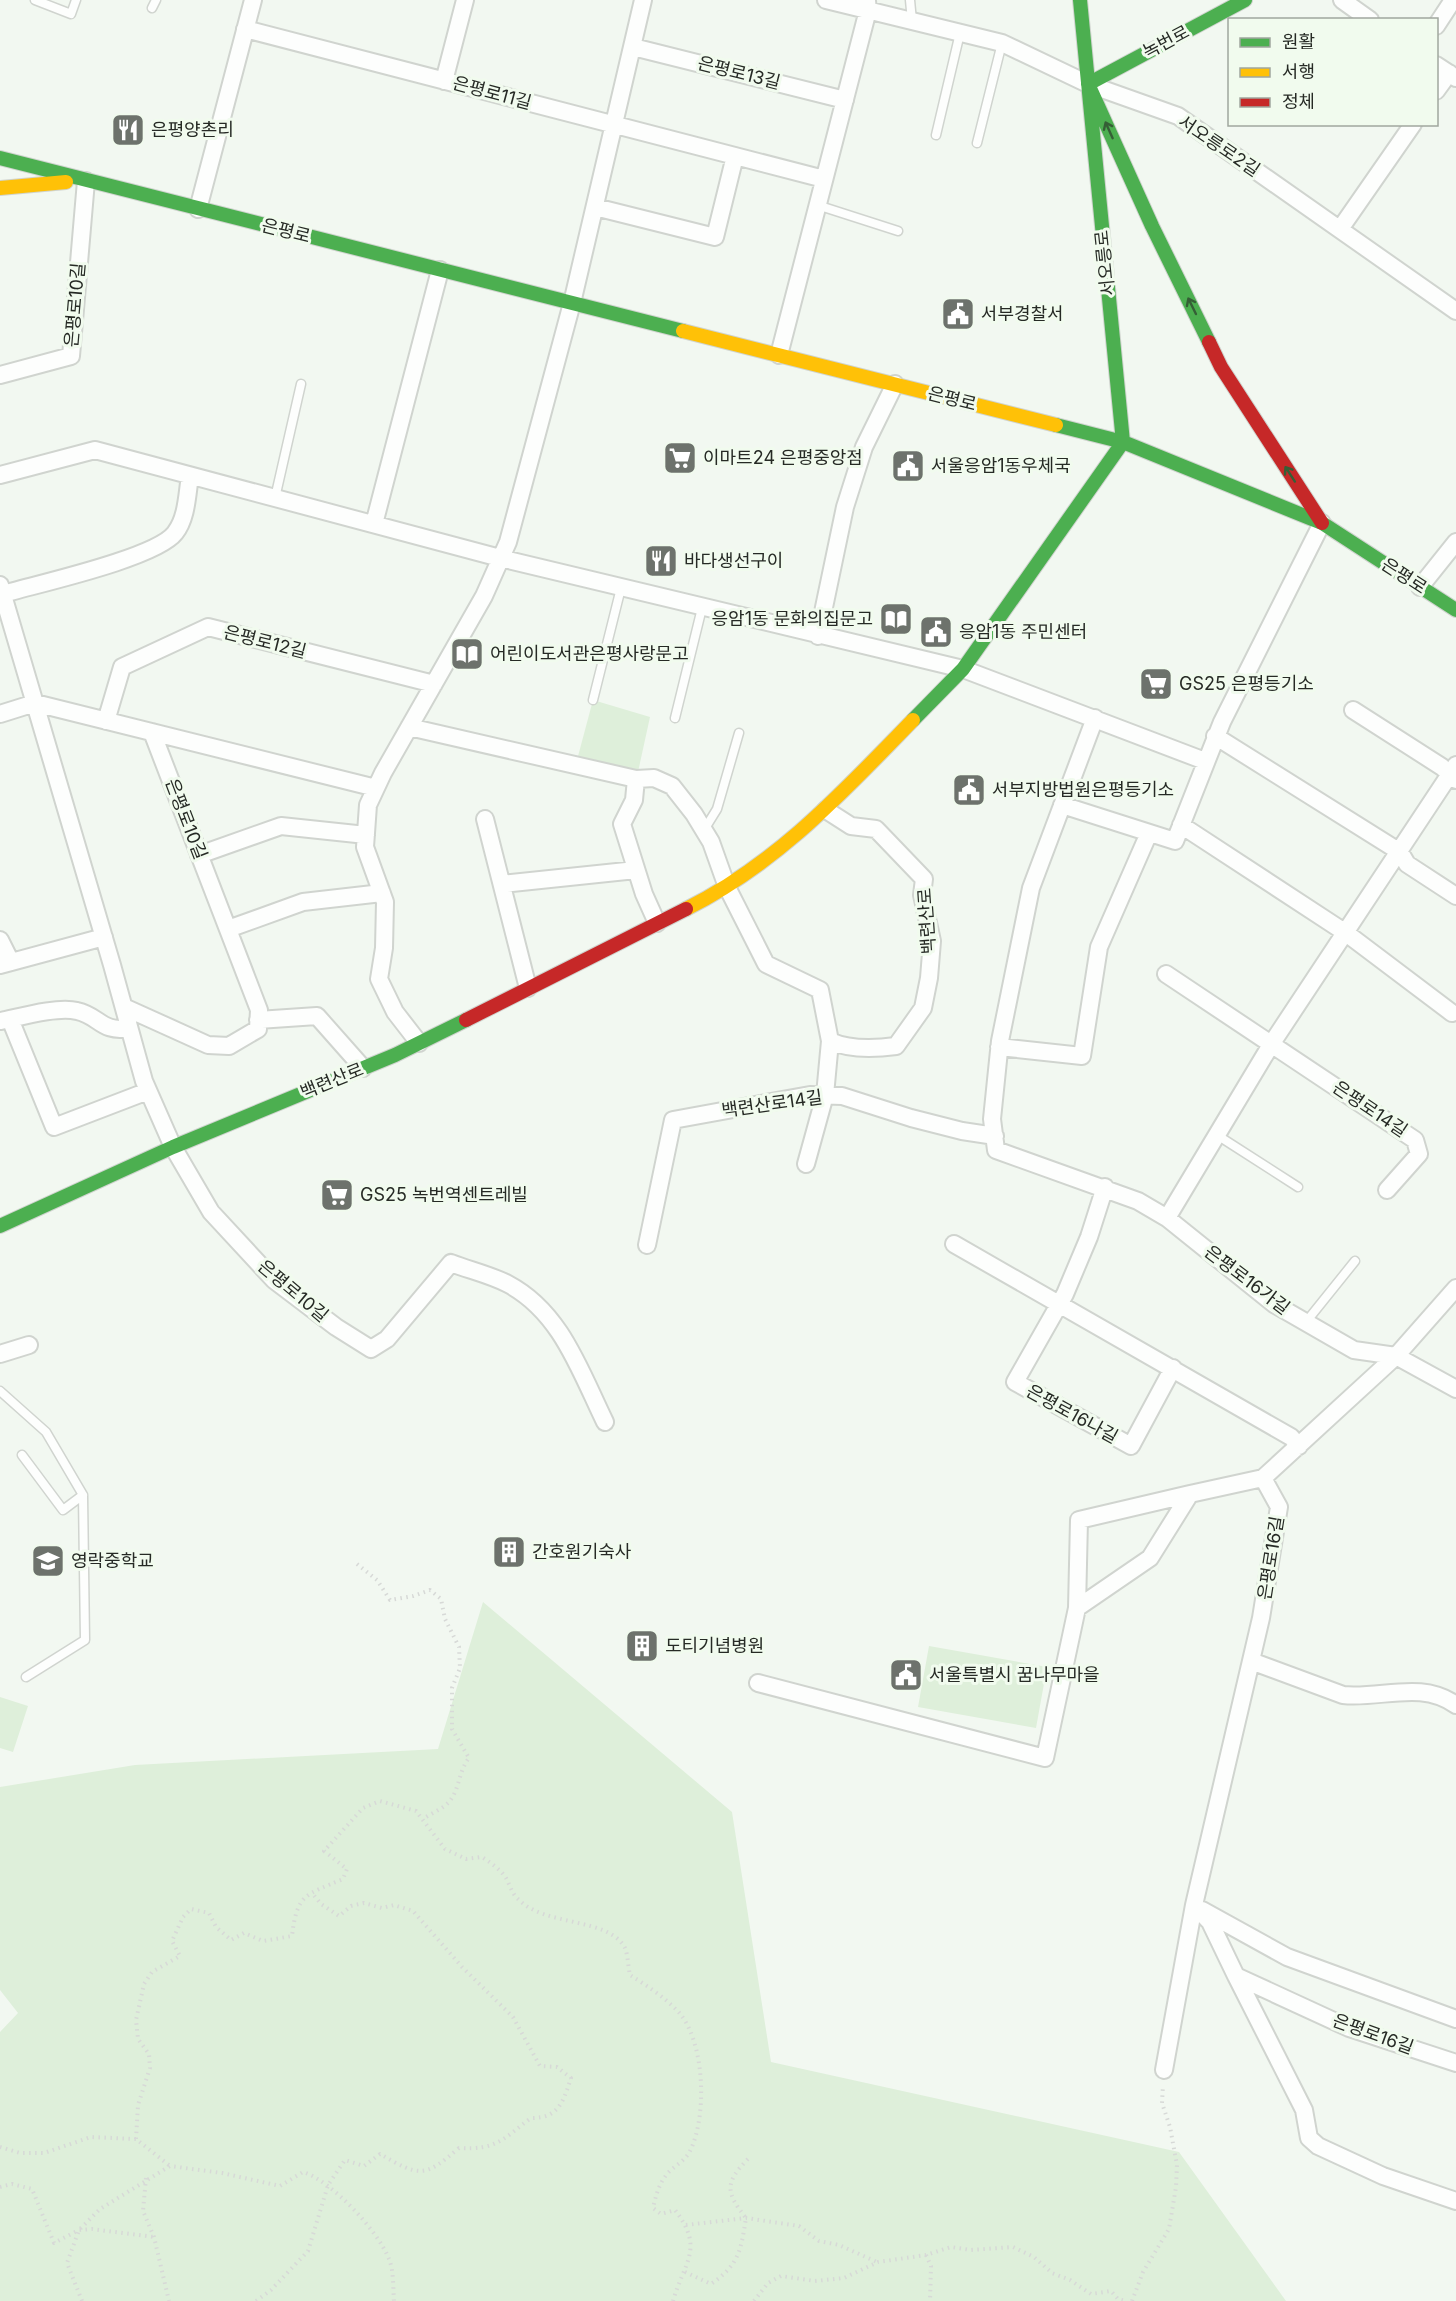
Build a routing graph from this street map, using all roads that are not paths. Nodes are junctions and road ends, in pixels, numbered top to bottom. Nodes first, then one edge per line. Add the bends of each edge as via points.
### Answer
1 (35, 0) edge
2 (76, 0) edge
3 (253, 0) edge
4 (465, 0) edge
5 (644, 0) edge
6 (826, 0) edge
7 (910, 0) edge
8 (1080, 0) edge
9 (1245, 0) edge
10 (1342, 0) edge
11 (1453, 0) edge
12 (867, 5) edge
13 (1368, 18) edge
14 (912, 21) junction
15 (1438, 24) edge
16 (245, 29) junction
17 (960, 33) junction
18 (1002, 43) junction
19 (633, 46) junction
20 (1447, 72) edge
21 (444, 81) junction
22 (1088, 84) junction
23 (1438, 89) edge
24 (845, 100) junction
25 (614, 125) junction
26 (1412, 126) edge
27 (936, 135) dead end
28 (977, 143) dead end
29 (735, 156) junction
30 (0, 158) edge
31 (824, 179) junction
32 (86, 181) junction
33 (0, 188) edge
34 (818, 205) junction
35 (595, 207) junction
36 (198, 208) junction
37 (1340, 229) junction
38 (898, 231) dead end
39 (440, 270) junction
40 (572, 303) junction
41 (1456, 311) edge
42 (779, 355) junction
43 (0, 375) edge
44 (301, 384) dead end
45 (895, 384) junction
46 (1123, 442) junction
47 (0, 475) edge
48 (190, 476) junction
49 (274, 498) junction
50 (374, 524) junction
51 (1322, 524) junction
52 (1456, 542) edge
53 (500, 558) junction
54 (1420, 586) junction
55 (621, 588) junction
56 (1, 589) edge
57 (702, 608) junction
58 (1456, 610) edge
59 (818, 636) junction
60 (963, 669) junction
61 (434, 684) junction
62 (593, 700) dead end
63 (34, 703) junction
64 (1353, 710) dead end
65 (0, 714) edge
66 (675, 718) dead end
67 (1095, 718) junction
68 (106, 721) junction
69 (409, 727) junction
70 (152, 732) junction
71 (739, 733) dead end
72 (1215, 736) junction
73 (1205, 761) junction
74 (1454, 773) edge
75 (636, 779) junction
76 (376, 788) junction
77 (1062, 805) junction
78 (826, 810) junction
79 (485, 819) dead end
80 (1181, 825) junction
81 (703, 830) junction
82 (1149, 833) junction
83 (366, 835) junction
84 (1400, 852) junction
85 (199, 855) junction
86 (636, 870) junction
87 (502, 884) junction
88 (727, 887) junction
89 (382, 893) junction
90 (1456, 896) edge
91 (657, 923) junction
92 (228, 929) junction
93 (1346, 933) junction
94 (104, 936) junction
95 (0, 940) edge
96 (5, 963) edge
97 (1166, 974) dead end
98 (528, 988) junction
99 (124, 1007) junction
100 (1452, 1013) dead end
101 (5, 1020) edge
102 (258, 1020) junction
103 (129, 1028) junction
104 (830, 1041) junction
105 (418, 1043) junction
106 (1272, 1043) junction
107 (999, 1047) junction
108 (363, 1068) junction
109 (148, 1091) junction
110 (825, 1095) junction
111 (1217, 1135) junction
112 (995, 1136) junction
113 (173, 1147) junction
114 (806, 1164) dead end
115 (1105, 1187) junction
116 (1298, 1187) dead end
117 (1387, 1190) dead end
118 (1167, 1218) junction
119 (0, 1226) edge
120 (954, 1244) dead end
121 (646, 1245) dead end
122 (1355, 1261) dead end
123 (1456, 1288) edge
124 (1059, 1304) junction
125 (1306, 1322) junction
126 (29, 1346) dead end
127 (0, 1354) edge
128 (1396, 1356) junction
129 (1173, 1368) junction
130 (1456, 1389) edge
131 (0, 1391) edge
132 (605, 1422) dead end
133 (1299, 1446) junction
134 (22, 1455) dead end
135 (1263, 1478) junction
136 (1190, 1494) junction
137 (83, 1495) junction
138 (1077, 1608) junction
139 (1251, 1661) junction
140 (26, 1677) dead end
141 (758, 1683) dead end
142 (1456, 1705) edge
143 (1194, 1905) junction
144 (1236, 1976) junction
145 (1456, 2019) edge
146 (1456, 2063) edge
147 (1164, 2070) road end
148 (1456, 2201) edge

1 - 2 lane via 71,14
3 - 16 street
4 - 21 street
5 - 19 street
6 - 12 street
7 - 14 lane
8 - 22 main road, 서오릉로
9 - 22 main road, 녹번로
10 - 13 street
11 - 15 street
12 - 14 street
12 - 24 street
14 - 17 street
16 - 21 street, 은평로11길
16 - 36 street
17 - 18 street
17 - 27 lane
18 - 22 street
18 - 28 lane
19 - 24 street, 은평로13길
19 - 25 street
20 - 23 street
21 - 25 street, 은평로11길
22 - 37 street, 서오릉로2길 via 1178,116
22 - 46 main road, 서오릉로
51 -> 22 main road via 1221,367
24 - 31 street
25 - 29 street
25 - 35 street
26 - 37 street
29 - 31 street
29 - 35 street via 716,237
30 - 32 main road, 은평로
31 - 34 street
32 - 33 main road
32 - 36 main road, 은평로
32 - 43 street, 은평로10길 via 71,356
34 - 38 lane
34 - 42 street
35 - 40 street
36 - 39 main road, 은평로
37 - 41 street, 서오릉로2길
39 - 40 main road, 은평로
39 - 50 street
40 - 42 main road, 은평로
40 - 53 street via 508,542
42 - 45 main road, 은평로
44 - 49 lane
45 - 46 main road, 은평로
45 - 59 street via 864,447 845,507
46 - 51 main road, 은평로
46 - 60 main road, 백련산로
47 - 48 street via 95,450
48 - 49 street
48 - 56 street, 은평로10길 via 182,522 174,535 129,559
49 - 50 street
50 - 53 street
51 - 54 main road, 은평로
51 - 72 street
52 - 54 street
53 - 55 street
53 - 61 street via 484,596
54 - 58 main road, 은평로
55 - 57 street
55 - 62 lane
56 - 63 street, 은평로10길
57 - 59 street
57 - 66 lane
59 - 60 street
60 - 67 street
60 - 78 main road, 백련산로
61 - 68 street, 은평로12길 via 208,627 122,667
61 - 69 street
63 - 65 street
63 - 68 street
63 - 94 street, 은평로10길
64 - 74 street
67 - 73 street
67 - 77 street
68 - 70 street
69 - 75 street
69 - 76 street
70 - 76 street
70 - 85 street, 은평로10길
71 - 81 lane via 717,809
72 - 73 street
72 - 84 street
73 - 80 street
74 - 84 street
75 - 81 street via 654,778 672,786
75 - 86 street via 634,800 622,824
76 - 83 street via 368,805
77 - 82 street
77 - 107 street via 1031,888
78 - 88 main road, 백련산로
78 - 104 street, 백련산로 via 851,826 876,829 924,879 922,895 932,941 922,1008 896,1046 842,1046
79 - 87 street
80 - 82 street via 1175,841
80 - 93 street
81 - 88 street
82 - 107 street via 1099,947 1082,1056
83 - 85 street via 281,826
83 - 89 street via 365,847
84 - 90 street via 1407,864
84 - 93 street
85 - 92 street, 은평로10길
86 - 87 street
86 - 91 street
87 - 98 street
88 - 91 main road, 백련산로
88 - 104 street via 766,963 820,990
89 - 92 street via 303,902
89 - 105 street via 384,948 379,980 395,1012
91 - 98 main road, 백련산로
92 - 102 street, 은평로10길 via 259,1010
93 - 100 street
93 - 106 street
94 - 96 street
94 - 99 street, 은평로10길
95 - 96 street
97 - 106 street, 은평로14길
98 - 105 main road, 백련산로
99 - 102 street via 208,1045 229,1046 258,1029
99 - 103 street, 은평로10길
101 - 103 street via 64,1010 78,1011 114,1031
101 - 109 street via 54,1127
102 - 108 street via 317,1016
103 - 109 street, 은평로10길
104 - 110 street
105 - 108 main road, 백련산로
106 - 111 street
106 - 117 street, 은평로14길 via 1415,1140 1419,1154
107 - 112 street via 992,1119
108 - 113 main road, 백련산로
109 - 113 street, 은평로10길
110 - 112 street, 백련산로14길 via 842,1096 911,1118
110 - 114 street
110 - 121 street, 백련산로14길 via 673,1120
111 - 116 lane
111 - 118 street
112 - 115 street via 996,1150
113 - 119 main road, 백련산로
113 - 132 street, 은평로10길 via 211,1212 274,1280 336,1328 371,1349 387,1339 451,1263 508,1284 543,1310 568,1342
115 - 118 street, 은평로16가길
115 - 124 street, 은평로16나길 via 1089,1237
118 - 125 street, 은평로16가길 via 1274,1304
120 - 124 street
122 - 125 lane
123 - 128 street
124 - 129 street
124 - 129 street, 은평로16나길 via 1015,1382 1131,1446
125 - 128 street, 은평로16가길 via 1354,1350
126 - 127 street
128 - 130 street
128 - 133 street
129 - 133 street via 1291,1437
131 - 137 lane via 46,1432
133 - 135 street
134 - 137 lane via 63,1510
135 - 136 street
135 - 139 street, 은평로16길 via 1279,1507
136 - 138 street via 1150,1558
136 - 138 street via 1080,1520
137 - 140 lane via 85,1640
138 - 141 street via 1045,1758
139 - 142 street via 1343,1695 1420,1690 1442,1695
139 - 143 street, 은평로16길
143 - 144 street via 1210,1922
143 - 145 street via 1287,1957
143 - 147 street, 은평로16길
144 - 146 street, 은평로16길 via 1349,2028
144 - 148 street via 1304,2110 1309,2138 1317,2146 1383,2176

